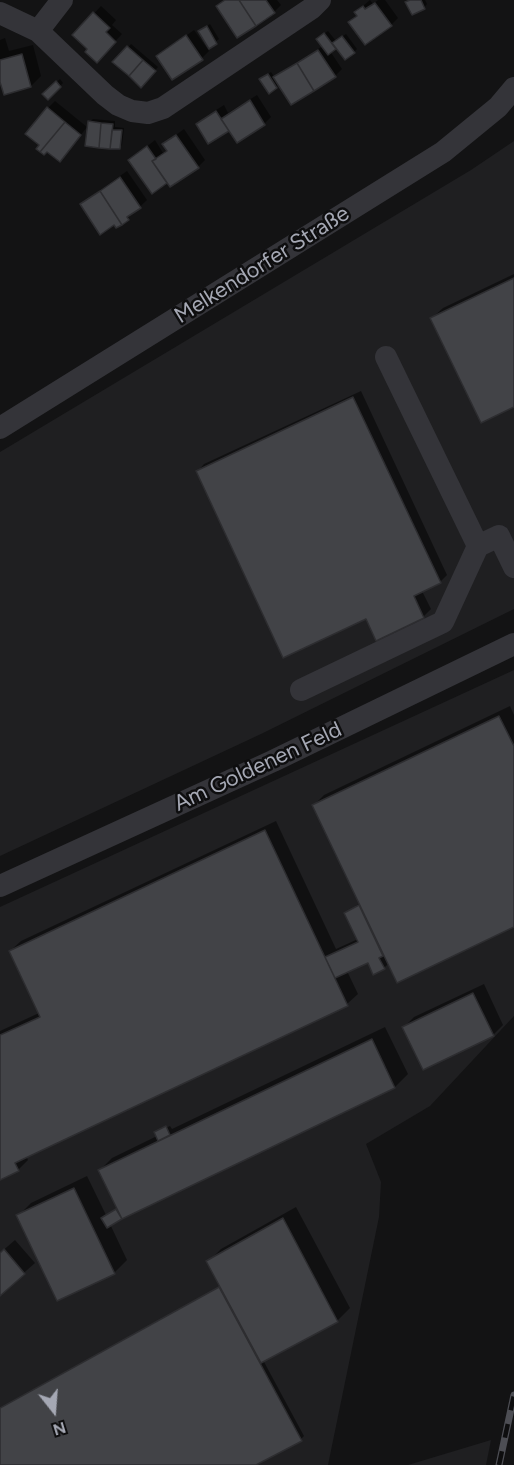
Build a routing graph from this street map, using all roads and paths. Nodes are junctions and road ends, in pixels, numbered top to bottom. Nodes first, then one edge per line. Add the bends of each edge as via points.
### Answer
1 (62, 0) edge
2 (320, 0) edge
3 (0, 13) edge
4 (38, 31) junction
5 (514, 88) edge
6 (386, 357) dead end
7 (0, 428) edge
8 (478, 546) junction
9 (514, 567) edge
10 (514, 644) edge
11 (301, 690) dead end
12 (0, 886) edge

1 - 4 street
2 - 4 street via 198,86 148,113 125,108 105,95
3 - 4 street
5 - 7 street, Melkendorfer Straße via 498,107 443,152
6 - 8 street
8 - 9 street via 499,536
8 - 11 street via 443,622
10 - 12 street, Am Goldenen Feld via 273,761

